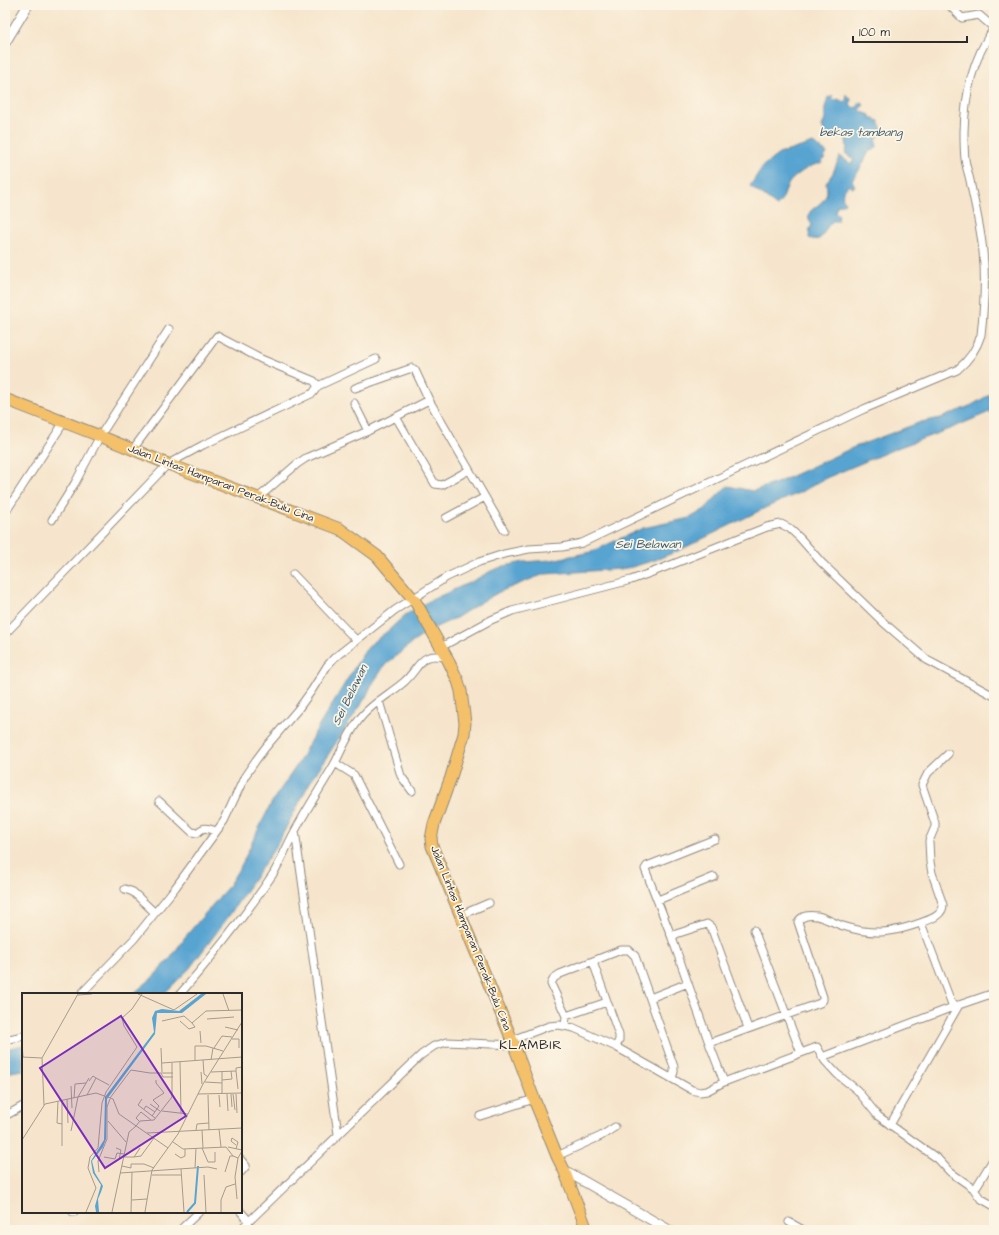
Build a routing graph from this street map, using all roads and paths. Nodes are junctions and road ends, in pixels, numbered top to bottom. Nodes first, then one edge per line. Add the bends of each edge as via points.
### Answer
1 (28, 5) edge
2 (949, 5) edge
3 (994, 28) edge
4 (5, 43) edge
5 (169, 329) dead end
6 (376, 359) dead end
7 (318, 386) junction
8 (355, 388) dead end
9 (429, 400) junction
10 (6, 402) edge
11 (354, 403) dead end
12 (396, 417) junction
13 (64, 422) junction
14 (368, 431) junction
15 (100, 436) junction
16 (133, 449) junction
17 (168, 464) junction
18 (469, 470) junction
19 (485, 497) junction
20 (258, 498) junction
21 (5, 513) edge
22 (446, 518) dead end
23 (52, 520) dead end
24 (504, 530) dead end
25 (294, 574) dead end
26 (414, 599) junction
27 (5, 634) edge
28 (356, 640) junction
29 (440, 644) junction
30 (448, 658) junction
31 (994, 696) edge
32 (379, 701) junction
33 (948, 754) dead end
34 (335, 763) junction
35 (412, 791) dead end
36 (159, 801) dead end
37 (216, 831) junction
38 (295, 831) junction
39 (715, 839) dead end
40 (398, 864) dead end
41 (714, 878) dead end
42 (125, 889) dead end
43 (658, 900) junction
44 (489, 903) dead end
45 (154, 912) junction
46 (461, 915) junction
47 (921, 923) junction
48 (754, 930) dead end
49 (672, 938) junction
50 (593, 962) junction
51 (688, 983) junction
52 (82, 993) edge
53 (181, 993) edge
54 (994, 993) edge
55 (650, 998) junction
56 (607, 1002) junction
57 (956, 1006) junction
58 (787, 1015) junction
59 (566, 1016) junction
60 (566, 1026) junction
61 (748, 1028) junction
62 (22, 1036) edge
63 (5, 1040) edge
64 (513, 1042) junction
65 (708, 1043) junction
66 (616, 1047) junction
67 (801, 1053) junction
68 (822, 1057) junction
69 (672, 1078) junction
70 (724, 1082) junction
71 (534, 1099) junction
72 (22, 1107) edge
73 (5, 1116) edge
74 (480, 1116) dead end
75 (890, 1125) junction
76 (615, 1127) dead end
77 (338, 1134) junction
78 (557, 1156) junction
79 (994, 1158) edge
80 (242, 1161) edge
81 (564, 1170) junction
82 (242, 1171) edge
83 (975, 1190) junction
84 (994, 1206) edge
85 (198, 1213) edge
86 (242, 1213) edge
87 (249, 1221) junction
88 (789, 1222) dead end
89 (180, 1230) edge
90 (240, 1230) edge
91 (587, 1230) edge
92 (669, 1230) edge
93 (803, 1230) edge

1 - 4 street
2 - 3 street via 962,18 978,15
3 - 26 street via 980,51 969,85 966,105 965,161 983,252 984,279 981,335 966,363 958,370 864,409 582,543 521,550 479,562 447,577
5 - 15 street
6 - 7 street
7 - 16 street via 314,381 261,359 216,336
7 - 17 street via 313,393
8 - 9 street via 412,368
9 - 12 street
9 - 18 street
10 - 13 main road, Jalan Lintas Hamparan Perak–Bulu Cina
11 - 14 street
12 - 14 street
12 - 18 street via 435,484 442,485
13 - 15 main road, Jalan Lintas Hamparan Perak–Bulu Cina
13 - 21 street
14 - 20 street via 306,458
15 - 16 main road, Jalan Lintas Hamparan Perak–Bulu Cina
15 - 23 street
16 - 17 main road, Jalan Lintas Hamparan Perak–Bulu Cina
17 - 20 main road, Jalan Lintas Hamparan Perak–Bulu Cina
17 - 27 street
18 - 19 street
19 - 22 street
19 - 24 street
20 - 26 main road, Jalan Lintas Hamparan Perak–Bulu Cina via 340,529 377,556
25 - 28 street
26 - 28 street
26 - 29 main road, Jalan Lintas Hamparan Perak–Bulu Cina
28 - 37 street via 327,666 299,708 265,748 245,776 224,821
29 - 30 main road, Jalan Lintas Hamparan Perak–Bulu Cina
29 - 31 street via 512,611 631,580 767,527 781,524 789,528 883,622 927,660
30 - 32 street via 434,656 420,662 405,681
30 - 46 main road, Jalan Lintas Hamparan Perak–Bulu Cina via 461,691 465,728 431,839
32 - 34 street via 362,716
32 - 35 street via 400,776
33 - 47 street via 928,773 922,785 935,823 928,841 932,873 943,908 934,917
34 - 38 street
34 - 40 street via 354,774
36 - 37 street via 192,832 197,833 202,828
37 - 45 street via 175,888
38 - 53 street via 274,872 256,899 218,950
38 - 77 street
39 - 43 street via 646,867
41 - 43 street
42 - 45 street via 133,892
43 - 49 street
44 - 46 street
45 - 52 street via 134,939
46 - 64 main road, Jalan Lintas Hamparan Perak–Bulu Cina
47 - 57 street
47 - 58 street via 878,933 857,930 816,916 800,918 798,922 823,1000
48 - 58 street
49 - 51 street
49 - 61 street via 676,934 707,924 711,927
50 - 55 street via 622,950 629,950 635,956
50 - 56 street
50 - 59 street via 560,974 552,980 551,984
51 - 55 street
51 - 65 street
54 - 57 street
55 - 69 street via 674,1066
56 - 59 street
56 - 66 street via 619,1035
57 - 68 street
57 - 75 street
58 - 61 street
58 - 67 street
59 - 60 street
60 - 64 street via 549,1026
60 - 66 street
61 - 65 street
62 - 63 street
64 - 71 main road, Jalan Lintas Hamparan Perak–Bulu Cina
64 - 77 street via 454,1041 434,1046 420,1055
65 - 70 street
66 - 69 street
67 - 68 street via 817,1048
67 - 70 street
68 - 75 street via 837,1074 858,1090 876,1114
69 - 70 street via 700,1092
71 - 74 street
71 - 78 main road, Jalan Lintas Hamparan Perak–Bulu Cina
72 - 73 street
75 - 83 street via 938,1159 950,1172
76 - 78 street
77 - 87 street
78 - 81 main road, Jalan Lintas Hamparan Perak–Bulu Cina
79 - 83 street
80 - 82 street via 246,1166
81 - 91 main road, Jalan Lintas Hamparan Perak–Bulu Cina
81 - 92 street
83 - 84 street via 980,1198
85 - 89 street
86 - 87 street
87 - 90 street
88 - 93 street

